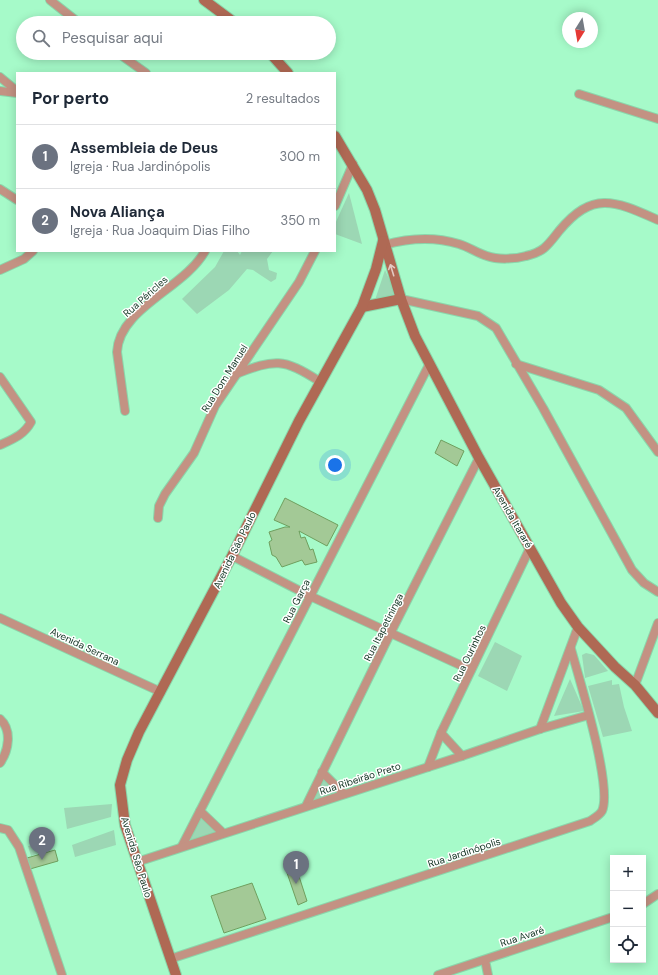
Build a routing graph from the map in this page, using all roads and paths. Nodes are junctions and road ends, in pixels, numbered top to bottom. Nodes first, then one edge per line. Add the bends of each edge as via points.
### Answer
1 (50, 0) edge
2 (204, 0) edge
3 (70, 16) edge
4 (226, 16) edge
5 (128, 60) edge
6 (276, 60) edge
7 (145, 72) edge
8 (287, 72) edge
9 (0, 77) edge
10 (0, 91) edge
11 (16, 91) edge
12 (16, 92) edge
13 (579, 94) dead end
14 (658, 120) edge
15 (336, 138) edge
16 (353, 164) junction
17 (0, 189) edge
18 (16, 199) edge
19 (336, 204) edge
20 (658, 220) edge
21 (383, 243) junction
22 (32, 252) edge
23 (204, 252) edge
24 (314, 252) edge
25 (0, 270) edge
26 (401, 299) junction
27 (362, 307) junction
28 (516, 364) junction
29 (429, 365) junction
30 (235, 375) junction
31 (0, 377) edge
32 (319, 382) junction
33 (125, 411) dead end
34 (0, 445) edge
35 (658, 452) edge
36 (479, 458) junction
37 (158, 518) dead end
38 (530, 548) junction
39 (232, 556) junction
40 (658, 592) edge
41 (310, 596) junction
42 (0, 618) edge
43 (658, 623) edge
44 (578, 628) junction
45 (390, 634) junction
46 (571, 649) junction
47 (471, 670) junction
48 (634, 685) junction
49 (161, 692) junction
50 (658, 713) edge
51 (589, 715) junction
52 (0, 719) edge
53 (540, 729) junction
54 (441, 733) junction
55 (462, 756) junction
56 (0, 763) edge
57 (428, 767) junction
58 (322, 772) junction
59 (344, 794) junction
60 (306, 806) junction
61 (200, 811) junction
62 (0, 828) edge
63 (223, 833) junction
64 (182, 846) junction
65 (137, 862) junction
66 (658, 894) edge
67 (646, 902) edge
68 (610, 918) edge
69 (170, 959) junction
70 (485, 960) junction
71 (62, 975) edge
72 (176, 975) edge
73 (438, 975) edge
74 (488, 975) edge

1 - 3 street
2 - 4 main road
5 - 7 street
6 - 8 main road
9 - 11 street
10 - 12 street
13 - 14 street
15 - 16 main road, Avenida São Paulo
16 - 19 street
16 - 21 main road, Avenida São Paulo via 375,210
17 - 18 street
20 - 21 street via 626,206 597,202 576,212 546,248 526,256 506,258 488,256 459,244 430,238
26 -> 21 main road, Avenida Itararé
21 - 27 main road, Avenida São Paulo
22 - 25 street via 24,259
23 - 33 street, Rua Péricles via 175,283 132,319 122,332 117,343 117,352
24 - 30 street, Rua Dom Manuel via 299,282
26 - 27 main road
26 - 28 street via 478,316 496,328
26 - 29 main road, Avenida Itararé
27 - 32 main road, Avenida São Paulo
28 - 35 street via 600,390 626,408
28 - 40 street via 632,570 644,583
29 - 36 main road, Avenida Itararé
29 - 41 street, Rua Garça
30 - 32 street via 263,363 279,363 291,365
30 - 37 street, Rua Dom Manuel via 215,406 194,453 158,506
31 - 34 street via 31,422 20,435
32 - 39 main road, Avenida São Paulo
36 - 38 main road, Avenida Itararé
36 - 45 street, Rua Itapetininga
38 - 44 main road, Avenida Itararé
38 - 47 street, Rua Ourinhos
39 - 41 street
39 - 49 main road, Avenida São Paulo
41 - 45 street
41 - 61 street, Rua Garça
42 - 49 street, Avenida Serrana
43 - 48 street
44 - 46 street
44 - 48 main road, Avenida Itararé
45 - 47 street
45 - 58 street, Rua Itapetininga
46 - 51 street, Rua Jardinópolis
46 - 53 street
47 - 54 street, Rua Ourinhos
48 - 50 main road, Avenida Itararé
49 - 65 main road, Avenida São Paulo via 139,732 120,785 125,825
51 - 53 street, Rua Ribeirão Preto
51 - 69 street, Rua Jardinópolis via 604,790 603,805 598,816 590,821
52 - 56 street via 6,726 8,738 7,749
53 - 55 street, Rua Ribeirão Preto
54 - 55 street
54 - 57 street, Rua Ourinhos
55 - 57 street, Rua Ribeirão Preto
57 - 59 street, Rua Ribeirão Preto
58 - 59 street
58 - 60 street, Rua Itapetininga
59 - 60 street, Rua Ribeirão Preto
60 - 63 street, Rua Ribeirão Preto
61 - 63 street
61 - 64 street, Rua Garça
62 - 71 street via 8,830 19,847
63 - 64 street, Rua Ribeirão Preto
64 - 65 street, Rua Ribeirão Preto
65 - 69 main road, Avenida São Paulo
66 - 67 street
68 - 70 street, Rua Avaré
69 - 72 main road, Avenida São Paulo
70 - 73 street, Rua Avaré
70 - 74 street

